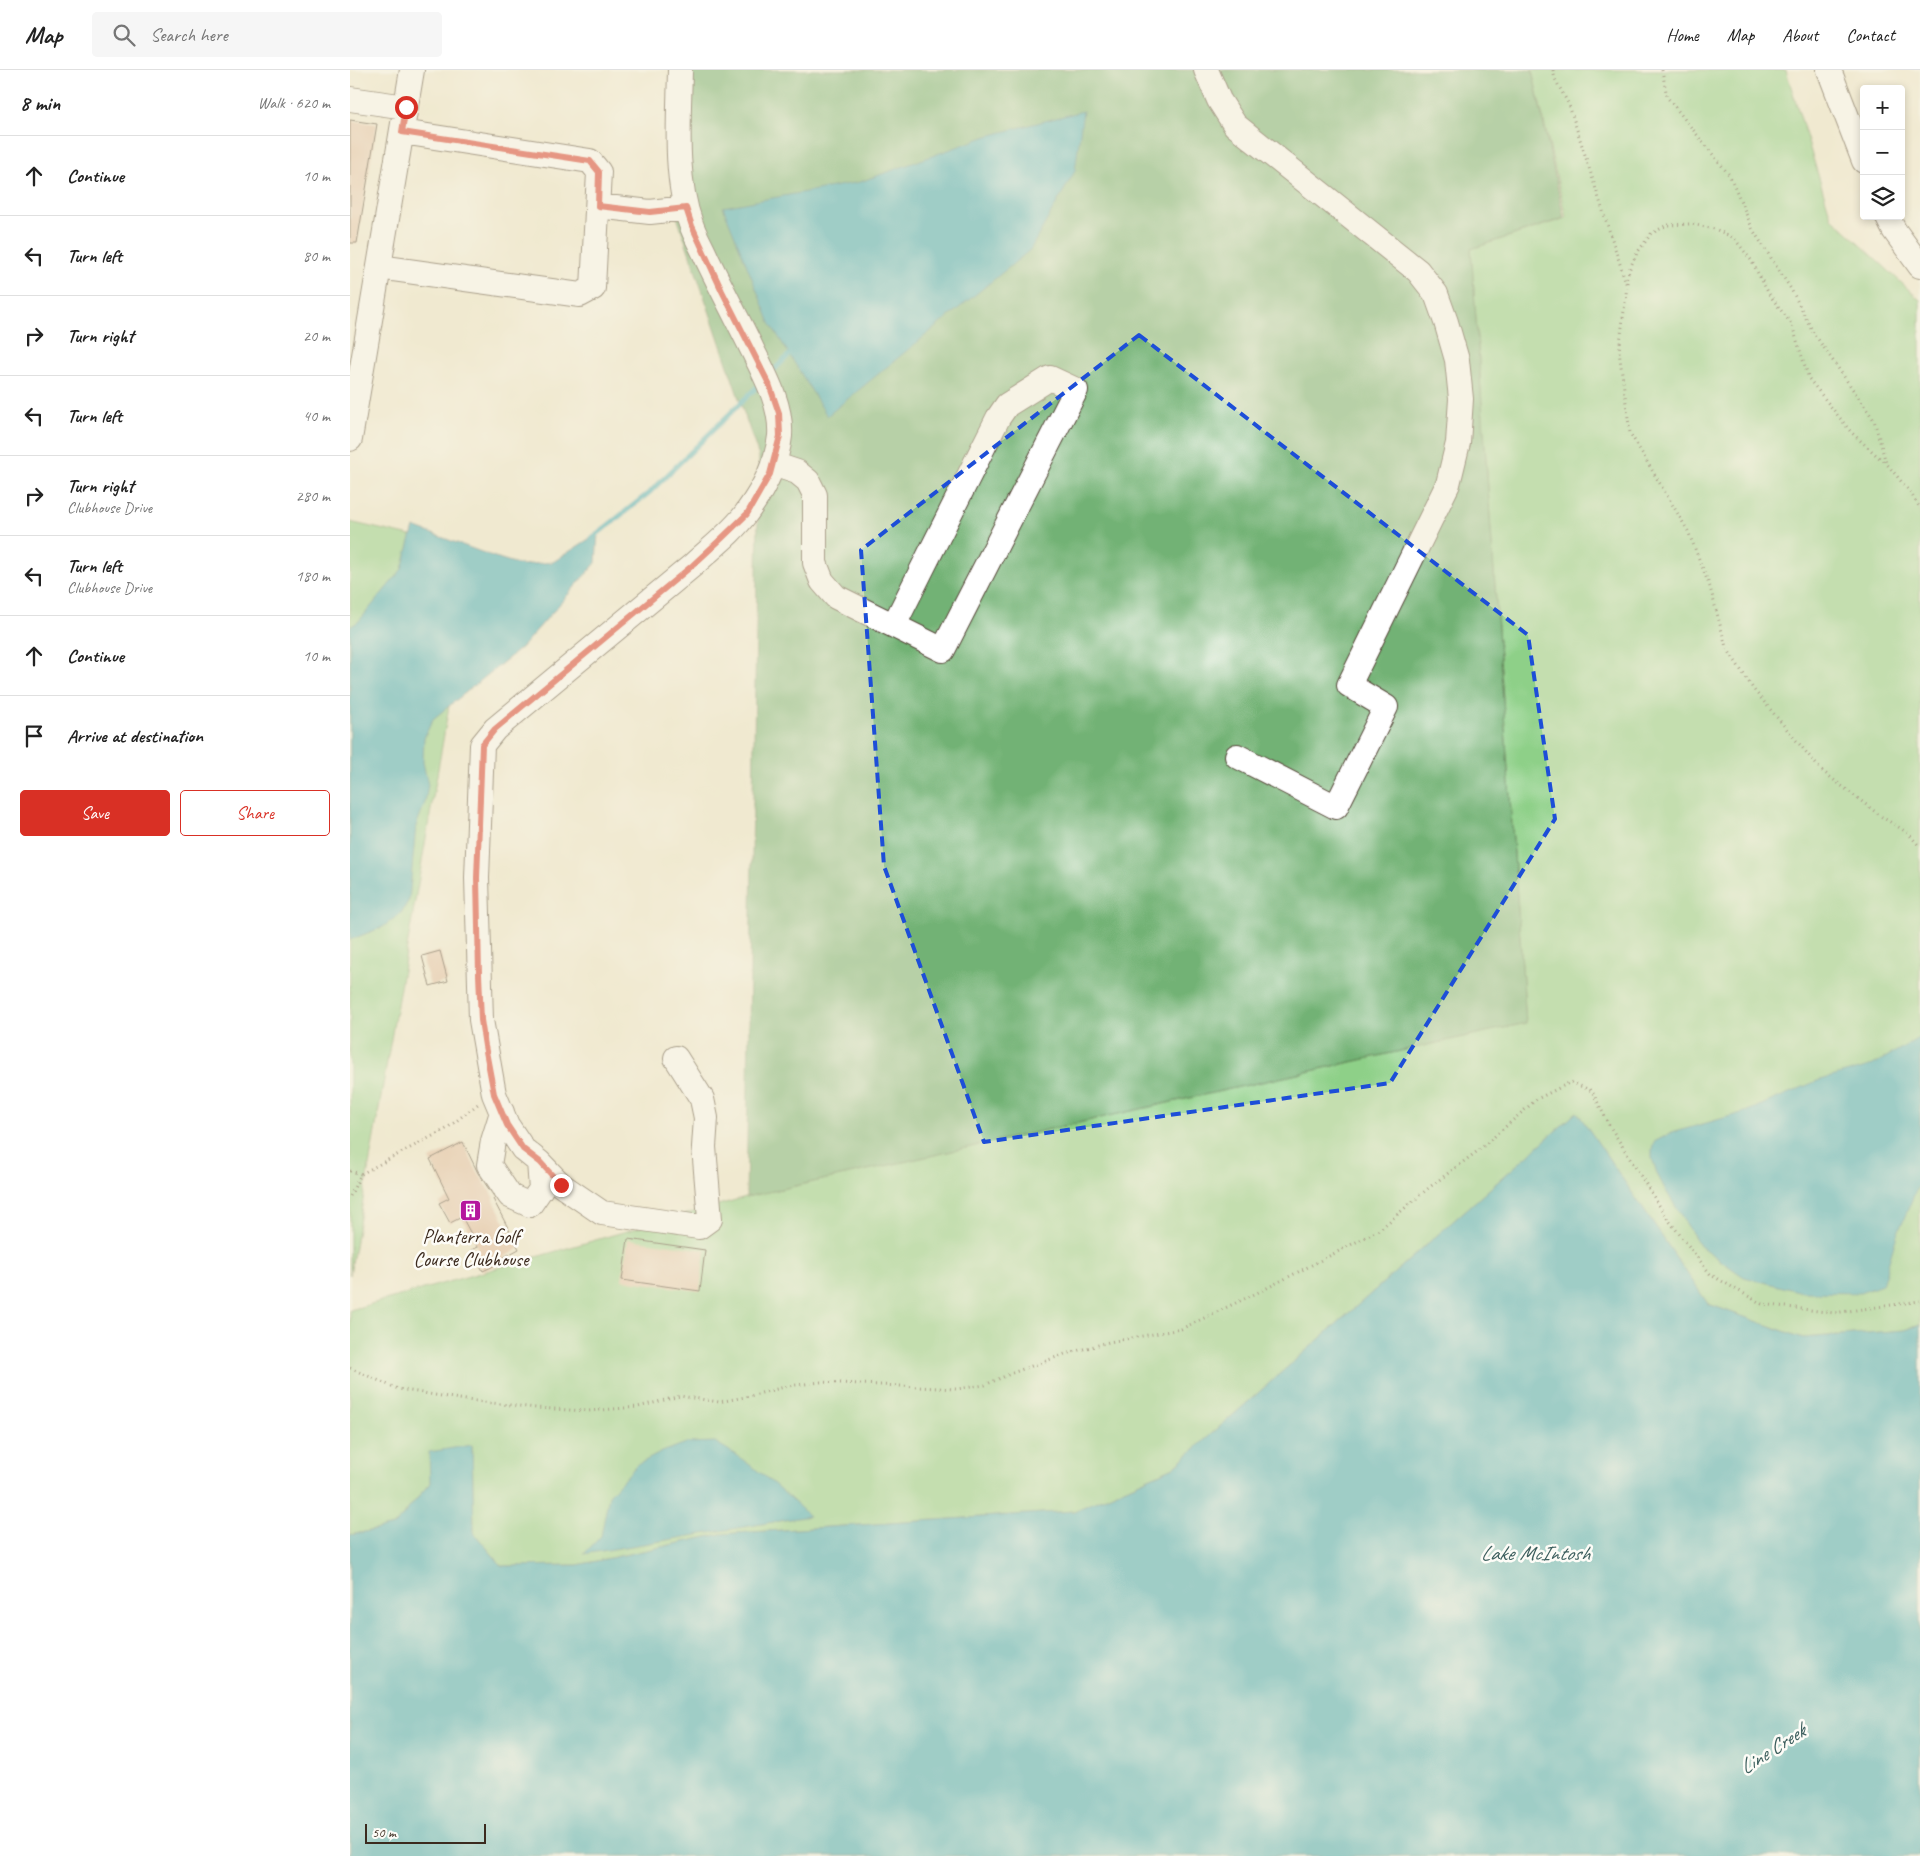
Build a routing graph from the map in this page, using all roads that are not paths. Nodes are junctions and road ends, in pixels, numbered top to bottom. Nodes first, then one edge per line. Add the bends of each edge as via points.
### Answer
1 (412, 70) edge
2 (680, 70) edge
3 (1206, 70) edge
4 (1829, 70) edge
5 (350, 98) edge
6 (406, 107) junction
7 (402, 132) junction
8 (1860, 151) edge
9 (598, 206) junction
10 (686, 208) junction
11 (1889, 220) edge
12 (1920, 266) edge
13 (379, 267) junction
14 (352, 408) edge
15 (350, 439) edge
16 (773, 464) junction
17 (894, 625) junction
18 (1237, 756) dead end
19 (676, 1058) dead end
20 (498, 1103) junction
21 (540, 1162) junction

1 - 6 street
2 - 10 street via 679,145
3 - 18 street via 1235,125 1418,271 1436,294 1457,360 1461,399 1458,443 1448,484 1349,685 1386,707 1336,806
4 - 8 street
5 - 6 street
6 - 7 street
7 - 9 street via 590,161 599,172
7 - 13 street
9 - 10 street via 650,212
9 - 13 street via 593,288 580,295
10 - 16 street via 722,291 769,384 779,413 780,436
11 - 12 street
13 - 14 street
14 - 15 street
16 - 17 street via 797,472 808,481 815,495 815,563 822,582 836,597
16 - 20 street via 747,514 693,565 495,729 482,745 477,878 481,1020
17 - 17 street via 943,650 1076,390 1050,378 1008,405 998,418
19 - 21 street via 702,1099 706,1118 704,1147 710,1218 704,1223 698,1227 602,1213 561,1185
20 - 21 street via 507,1125 523,1149
20 - 21 street via 489,1165 510,1196 530,1205 541,1189

